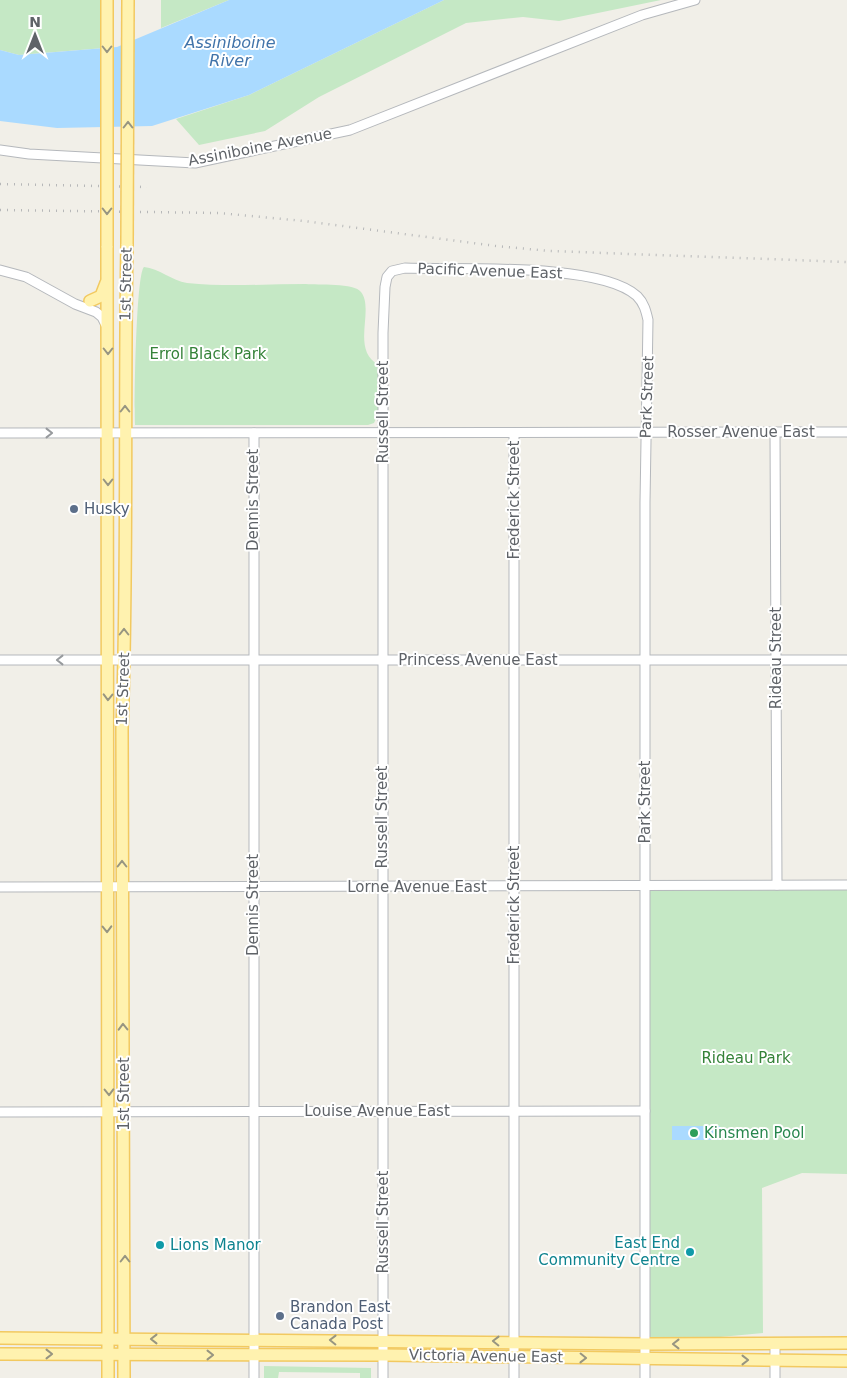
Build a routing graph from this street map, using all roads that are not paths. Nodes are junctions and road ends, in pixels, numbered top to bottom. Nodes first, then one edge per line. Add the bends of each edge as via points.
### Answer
1 (107, 0) edge
2 (128, 0) edge
3 (695, 0) edge
4 (0, 150) edge
5 (405, 268) joint
6 (0, 270) edge
7 (574, 273) joint
8 (107, 276) junction
9 (62, 298) junction
10 (90, 301) junction
11 (108, 302) junction
12 (108, 332) junction
13 (124, 385) junction
14 (645, 432) junction
15 (776, 432) junction
16 (847, 432) edge
17 (0, 433) edge
18 (108, 433) junction
19 (125, 433) junction
20 (254, 433) junction
21 (383, 433) junction
22 (514, 433) junction
23 (383, 659) junction
24 (776, 659) junction
25 (0, 660) edge
26 (109, 660) junction
27 (124, 660) junction
28 (514, 660) junction
29 (645, 660) junction
30 (847, 660) edge
31 (253, 661) junction
32 (646, 885) junction
33 (777, 885) junction
34 (847, 885) edge
35 (514, 886) junction
36 (0, 887) edge
37 (106, 887) junction
38 (122, 887) junction
39 (253, 887) junction
40 (382, 887) junction
41 (254, 1110) junction
42 (384, 1111) junction
43 (514, 1111) junction
44 (645, 1111) junction
45 (0, 1112) edge
46 (109, 1112) junction
47 (124, 1112) junction
48 (0, 1338) edge
49 (108, 1338) junction
50 (124, 1339) junction
51 (254, 1340) junction
52 (383, 1340) junction
53 (514, 1341) junction
54 (847, 1343) edge
55 (646, 1344) junction
56 (774, 1344) junction
57 (0, 1354) edge
58 (108, 1355) junction
59 (124, 1355) junction
60 (383, 1355) junction
61 (253, 1356) junction
62 (514, 1356) junction
63 (646, 1360) junction
64 (775, 1360) junction
65 (847, 1360) edge
66 (108, 1378) edge
67 (124, 1378) edge
68 (254, 1378) edge
69 (383, 1378) edge
70 (514, 1378) edge
71 (646, 1378) edge
72 (775, 1378) edge

1 -> 8 main road, 1st Street, bridge
13 -> 2 main road, 1st Street, bridge
3 - 4 street, Assiniboine Avenue via 642,15 350,130 195,162
5 - 7 street, Pacific Avenue East
5 - 21 street, Russell Street via 392,271 385,287
6 - 9 street via 26,277
7 - 14 street, Park Street via 626,289 638,297 646,310
8 - 10 main road via 104,292
8 - 11 main road, 1st Street
9 - 10 street
9 - 12 street via 99,314
10 - 11 street
11 - 12 main road, 1st Street
11 - 13 main road via 118,310
12 -> 18 main road, 1st Street
19 -> 13 main road, 1st Street
14 - 15 street, Rosser Avenue East
14 - 22 street, Rosser Avenue East
14 - 29 street, Park Street
15 - 16 street, Rosser Avenue East
15 - 24 street, Rideau Street
17 -> 18 street, Rosser Avenue East
18 - 19 street, Rosser Avenue East
18 -> 26 main road, 1st Street
19 - 20 street, Rosser Avenue East
27 -> 19 main road, 1st Street
20 - 21 street, Rosser Avenue East
20 - 31 street, Dennis Street
21 - 22 street, Rosser Avenue East
21 - 23 street, Russell Street
22 - 28 street, Frederick Street
23 - 28 street, Princess Avenue East
23 - 31 street, Princess Avenue East
23 - 40 street, Russell Street
24 - 29 street, Princess Avenue East
24 - 30 street, Princess Avenue East
24 - 33 street, Rideau Street
26 -> 25 street, Princess Avenue East
26 - 27 street, Princess Avenue East
26 -> 37 main road, 1st Street
27 - 31 street, Princess Avenue East
38 -> 27 main road, 1st Street
28 - 29 street, Princess Avenue East
28 - 35 street, Frederick Street
29 - 32 street, Park Street
31 - 39 street, Dennis Street
32 - 33 street, Lorne Avenue East
32 - 35 street, Lorne Avenue East
32 - 44 street, Park Street
33 - 34 street, Lorne Avenue East
35 - 40 street, Lorne Avenue East
35 - 43 street, Frederick Street
36 - 37 street, Lorne Avenue East
37 - 38 street, Lorne Avenue East
37 -> 46 main road, 1st Street
38 - 39 street, Lorne Avenue East
47 -> 38 main road, 1st Street
39 - 40 street, Lorne Avenue East
39 - 41 street, Dennis Street
40 - 42 street, Russell Street
41 - 42 street, Louise Avenue East
41 - 47 street, Louise Avenue East
41 - 51 street, Dennis Street
42 - 43 street, Louise Avenue East
42 - 52 street, Russell Street
43 - 44 street, Louise Avenue East
43 - 53 street, Frederick Street
44 - 55 street, Park Street
45 - 46 street, Louise Avenue East
46 - 47 street, Louise Avenue East
46 - 49 main road, 1st Street
50 -> 47 main road, 1st Street
48 - 49 main road, Victoria Avenue East
49 - 50 main road, Victoria Avenue East
49 - 58 main road, 1st Street
51 -> 50 main road, Victoria Avenue East
50 - 59 main road, 1st Street
52 -> 51 main road, Victoria Avenue East
51 - 61 street, Dennis Street
53 -> 52 main road, Victoria Avenue East
52 - 60 street, Russell Street
53 - 55 main road, Victoria Avenue East
53 - 62 street, Frederick Street
54 - 56 main road, Victoria Avenue East
56 -> 55 main road, Victoria Avenue East
55 - 63 street, Park Street
56 - 64 street
57 -> 58 main road, Victoria Avenue East
58 - 59 main road, Victoria Avenue East
58 - 66 main road, 1st Street
59 -> 61 main road, Victoria Avenue East
59 - 67 main road, 1st Street
60 - 61 main road, Victoria Avenue East
60 - 62 main road, Victoria Avenue East
60 - 69 street, Russell Street
61 - 68 street, Dennis Street
62 -> 63 main road, Victoria Avenue East
62 - 70 street, Frederick Street
63 -> 64 main road, Victoria Avenue East
63 - 71 street, Park Street
64 - 65 main road, Victoria Avenue East
64 - 72 street

